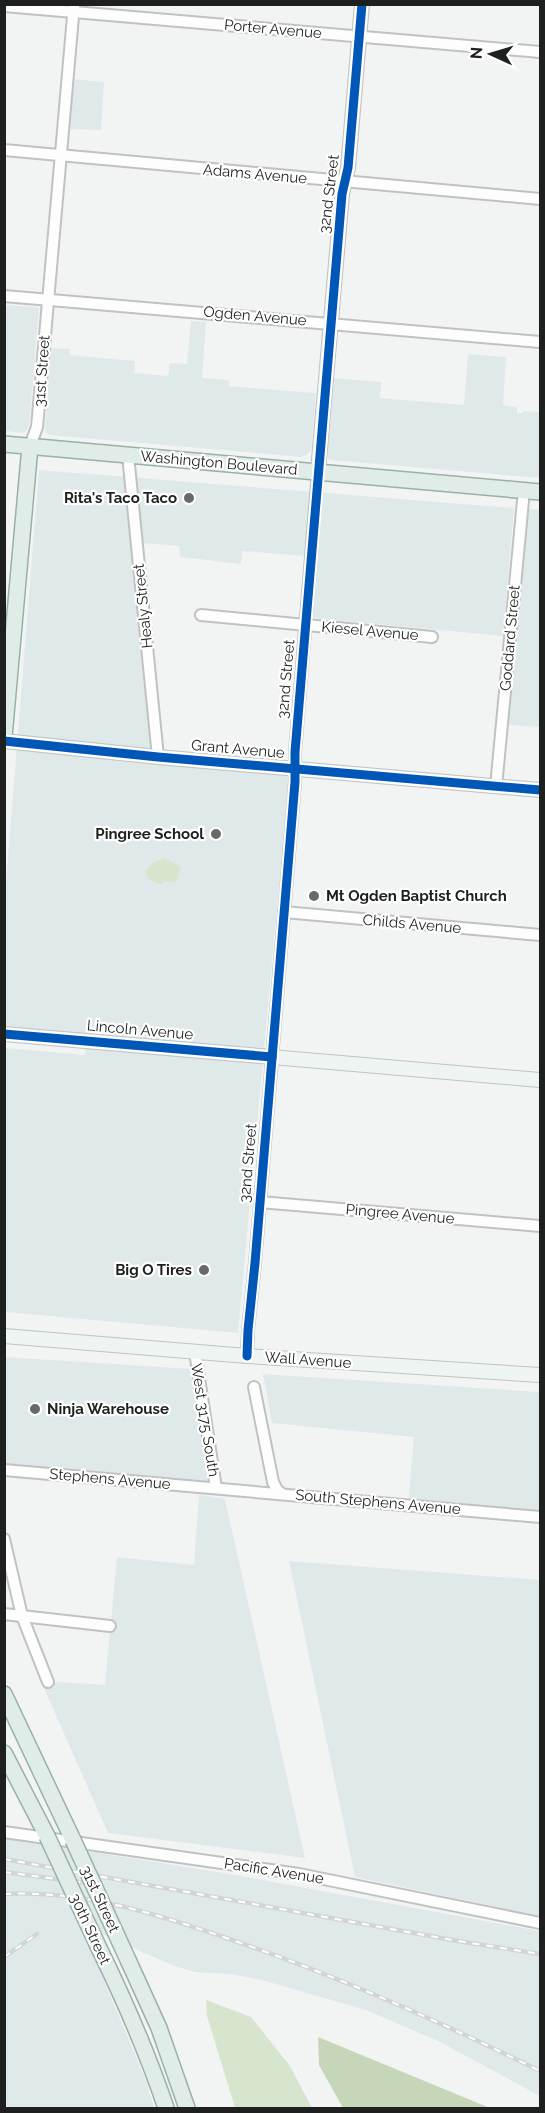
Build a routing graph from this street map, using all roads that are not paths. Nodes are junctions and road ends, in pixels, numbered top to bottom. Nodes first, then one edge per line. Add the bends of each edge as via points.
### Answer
1 (362, 4) edge
2 (4, 6) edge
3 (74, 8) edge
4 (359, 36) junction
5 (540, 52) edge
6 (4, 150) edge
7 (61, 156) junction
8 (344, 183) junction
9 (540, 199) edge
10 (4, 296) edge
11 (48, 301) junction
12 (331, 323) junction
13 (540, 342) edge
14 (4, 444) edge
15 (30, 446) junction
16 (128, 455) junction
17 (318, 471) junction
18 (524, 490) junction
19 (540, 492) edge
20 (201, 615) dead end
21 (305, 625) junction
22 (432, 637) dead end
23 (4, 739) edge
24 (158, 757) junction
25 (295, 770) junction
26 (496, 787) junction
27 (540, 790) edge
28 (284, 912) junction
29 (540, 935) edge
30 (4, 1034) edge
31 (272, 1057) junction
32 (540, 1080) edge
33 (260, 1202) junction
34 (540, 1226) edge
35 (4, 1336) edge
36 (195, 1352) junction
37 (247, 1356) junction
38 (540, 1375) edge
39 (254, 1387) dead end
40 (4, 1470) edge
41 (216, 1488) junction
42 (282, 1494) junction
43 (540, 1517) edge
44 (4, 1539) edge
45 (4, 1614) edge
46 (22, 1616) junction
47 (110, 1626) dead end
48 (48, 1682) dead end
49 (4, 1694) edge
50 (4, 1754) edge
51 (4, 1832) edge
52 (540, 1923) edge
53 (166, 2109) edge
54 (186, 2109) edge

1 - 4 street, 32nd Street
2 - 3 street, Porter Avenue
3 - 4 street, Porter Avenue
3 - 7 street, 31st Street
4 - 5 street, Porter Avenue
4 - 8 street, 32nd Street
6 - 7 street, Adams Avenue
7 - 8 street, Adams Avenue
7 - 11 street, 31st Street
8 - 9 street, Adams Avenue
8 - 12 street, 32nd Street
10 - 11 street, Ogden Avenue
11 - 12 street, Ogden Avenue
11 - 15 street, 31st Street via 37,427
12 - 13 street, Ogden Avenue
12 - 17 street, 32nd Street
14 - 15 main road, Washington Boulevard
15 - 16 main road, Washington Boulevard
15 - 23 main road, 31st Street
16 - 17 main road, Washington Boulevard
16 - 24 street, Healy Street
17 - 18 main road, Washington Boulevard
17 - 21 street, 32nd Street
18 - 19 main road, Washington Boulevard
18 - 26 street, Goddard Street
20 - 21 street, Kiesel Avenue
21 - 22 street, Kiesel Avenue
21 - 25 street, 32nd Street
23 - 24 street, Grant Avenue
24 - 25 street, Grant Avenue
25 - 26 street, Grant Avenue
25 - 28 street, 32nd Street
26 - 27 street, Grant Avenue
28 - 29 street, Childs Avenue
28 - 31 street, 32nd Street
30 - 31 street, Lincoln Avenue
31 - 32 street, Lincoln Avenue
31 - 33 street, 32nd Street
33 - 34 street, Pingree Avenue
33 - 37 street, 32nd Street
35 - 36 street, Wall Avenue
36 - 37 street, Wall Avenue
36 - 41 street, West 3175 South
37 - 38 street, Wall Avenue
39 - 42 street via 273,1482
40 - 41 street, Stephens Avenue
41 - 42 street, South Stephens Avenue
42 - 43 street, South Stephens Avenue
44 - 46 street
45 - 46 street
46 - 47 street
46 - 48 street
49 - 54 main road, 31st Street, bridge via 159,2028
50 - 53 main road, 30th Street, bridge via 123,1996
51 - 52 street, Pacific Avenue via 299,1874

